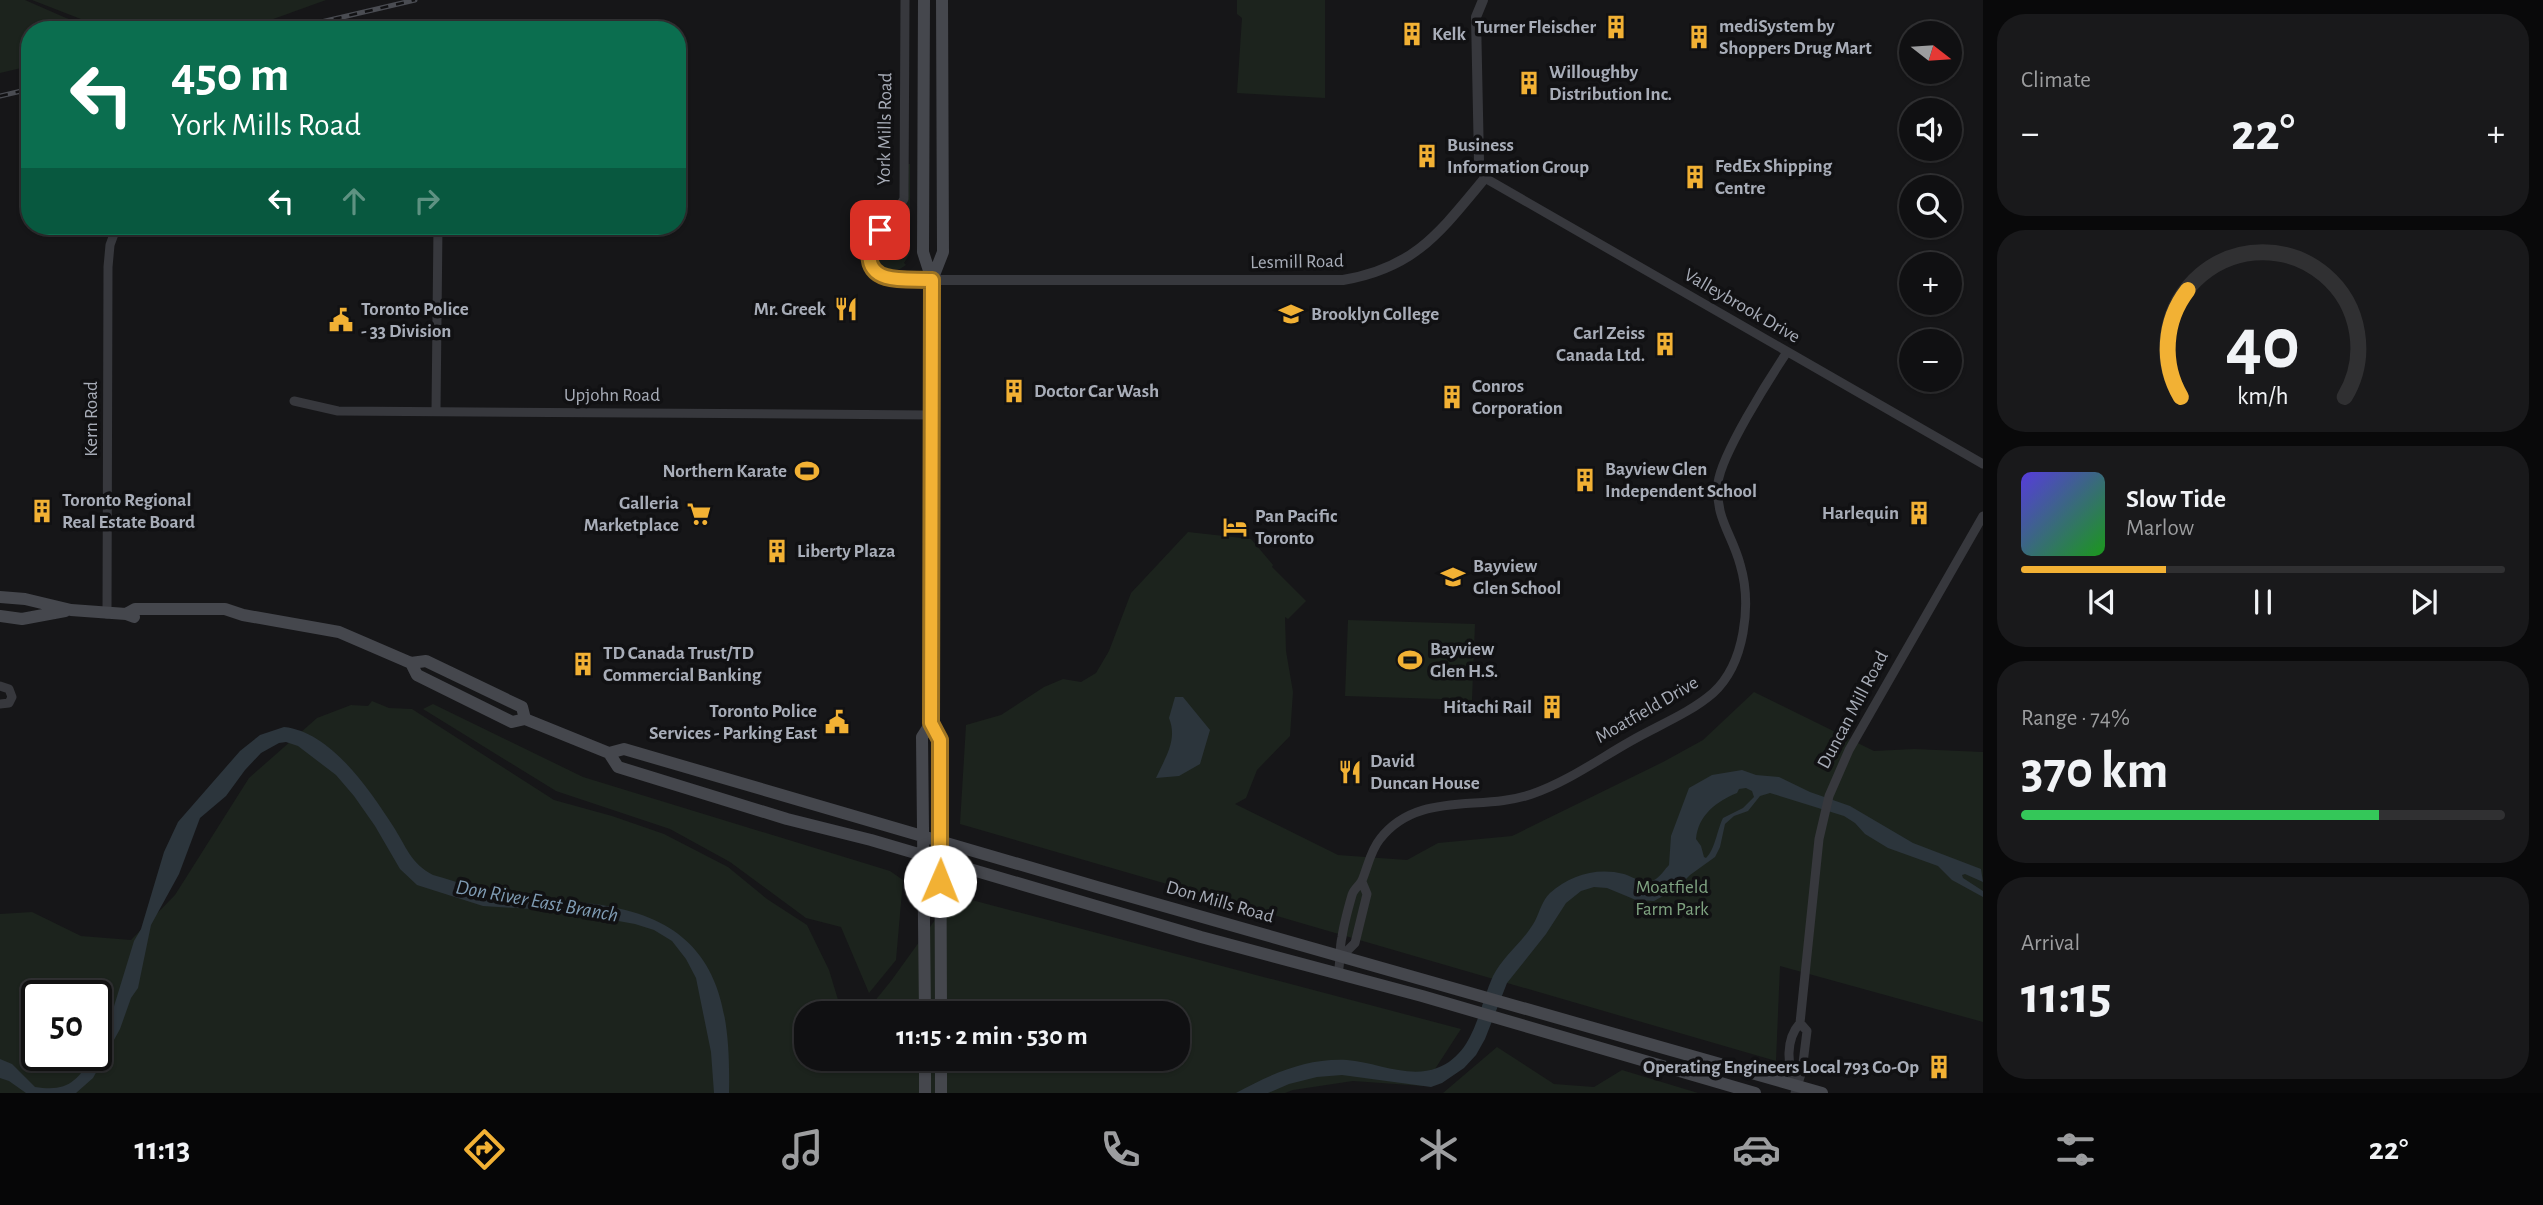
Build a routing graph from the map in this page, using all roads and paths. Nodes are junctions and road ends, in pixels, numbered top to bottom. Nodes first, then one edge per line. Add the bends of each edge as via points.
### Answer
1 (905, 0) edge
2 (924, 0) edge
3 (942, 0) edge
4 (1483, 0) edge
5 (1485, 178) junction
6 (114, 235) edge
7 (438, 235) edge
8 (932, 280) junction
9 (1787, 352) junction
10 (294, 401) dead end
11 (436, 411) junction
12 (932, 415) junction
13 (1983, 464) edge
14 (1983, 516) edge
15 (0, 597) edge
16 (71, 610) junction
17 (107, 614) junction
18 (0, 616) edge
19 (0, 686) edge
20 (0, 704) edge
21 (931, 723) junction
22 (609, 753) junction
23 (674, 764) junction
24 (668, 782) junction
25 (772, 792) junction
26 (764, 811) junction
27 (923, 836) junction
28 (941, 842) junction
29 (923, 856) junction
30 (940, 861) junction
31 (1362, 882) junction
32 (1342, 956) junction
33 (1338, 973) junction
34 (925, 1001) edge
35 (941, 1001) edge
36 (1800, 1023) junction
37 (925, 1071) edge
38 (941, 1071) edge
39 (1796, 1089) edge
40 (925, 1093) edge
41 (941, 1093) edge
42 (1755, 1093) edge
43 (1822, 1093) edge

1 - 8 street, York Mills Road via 904,198 873,239 868,256 873,269 885,277
2 - 8 main road, York Mills Road via 923,252
3 - 8 main road, York Mills Road via 943,252
4 - 5 street via 1476,17 1479,161
5 - 8 street, Lesmill Road via 1413,254 1363,277
5 - 9 street, Valleybrook Drive
6 - 17 street, Kern Road via 108,267
7 - 11 street
8 - 12 main road, York Mills Road
9 - 13 street, Valleybrook Drive
9 - 31 street, Moatfield Drive via 1734,442 1719,478 1718,505 1740,563 1745,594 1740,650 1722,684 1700,703 1552,786 1490,803 1427,807 1410,814 1379,840
10 - 11 street, Upjohn Road via 338,411
11 - 12 street, Upjohn Road
12 - 21 main road, York Mills Road
14 - 36 street, Duncan Mill Road via 1841,766 1829,796 1819,839
15 - 16 main road, Don Mills Road
16 - 17 main road, Don Mills Road
16 - 18 main road, Don Mills Road via 22,619
17 - 22 main road, Don Mills Road via 135,609 225,609 339,632 411,663 417,675 512,722 526,719
19 - 20 street via 12,697 9,703
21 - 27 main road, York Mills Road via 922,737
21 - 28 main road, York Mills Road via 940,740
22 - 23 main road, Don Mills Road via 624,749
22 - 24 main road, Don Mills Road via 618,767
23 - 24 main road
23 - 25 main road, Don Mills Road
24 - 26 main road, Don Mills Road
25 - 26 main road
25 - 27 main road, Don Mills Road
26 - 29 main road, Don Mills Road
27 - 28 main road, Don Mills Road
27 - 29 main road, York Mills Road
28 - 30 main road, York Mills Road
28 - 32 main road, Don Mills Road
29 - 30 main road, Don Mills Road
29 - 34 main road, York Mills Road
30 - 33 main road, Don Mills Road
30 - 35 main road, York Mills Road
31 - 32 street, Moatfield Drive via 1353,891 1341,939
31 - 32 street, Moatfield Drive via 1367,894 1355,943
32 - 33 street, Moatfield Drive
32 - 39 main road, Don Mills Road
33 - 42 main road, Don Mills Road
36 - 39 street, Duncan Mill Road via 1807,1031
36 - 39 street, Duncan Mill Road via 1792,1032 1788,1067
37 - 40 main road
38 - 41 main road
39 - 43 main road, Don Mills Road

